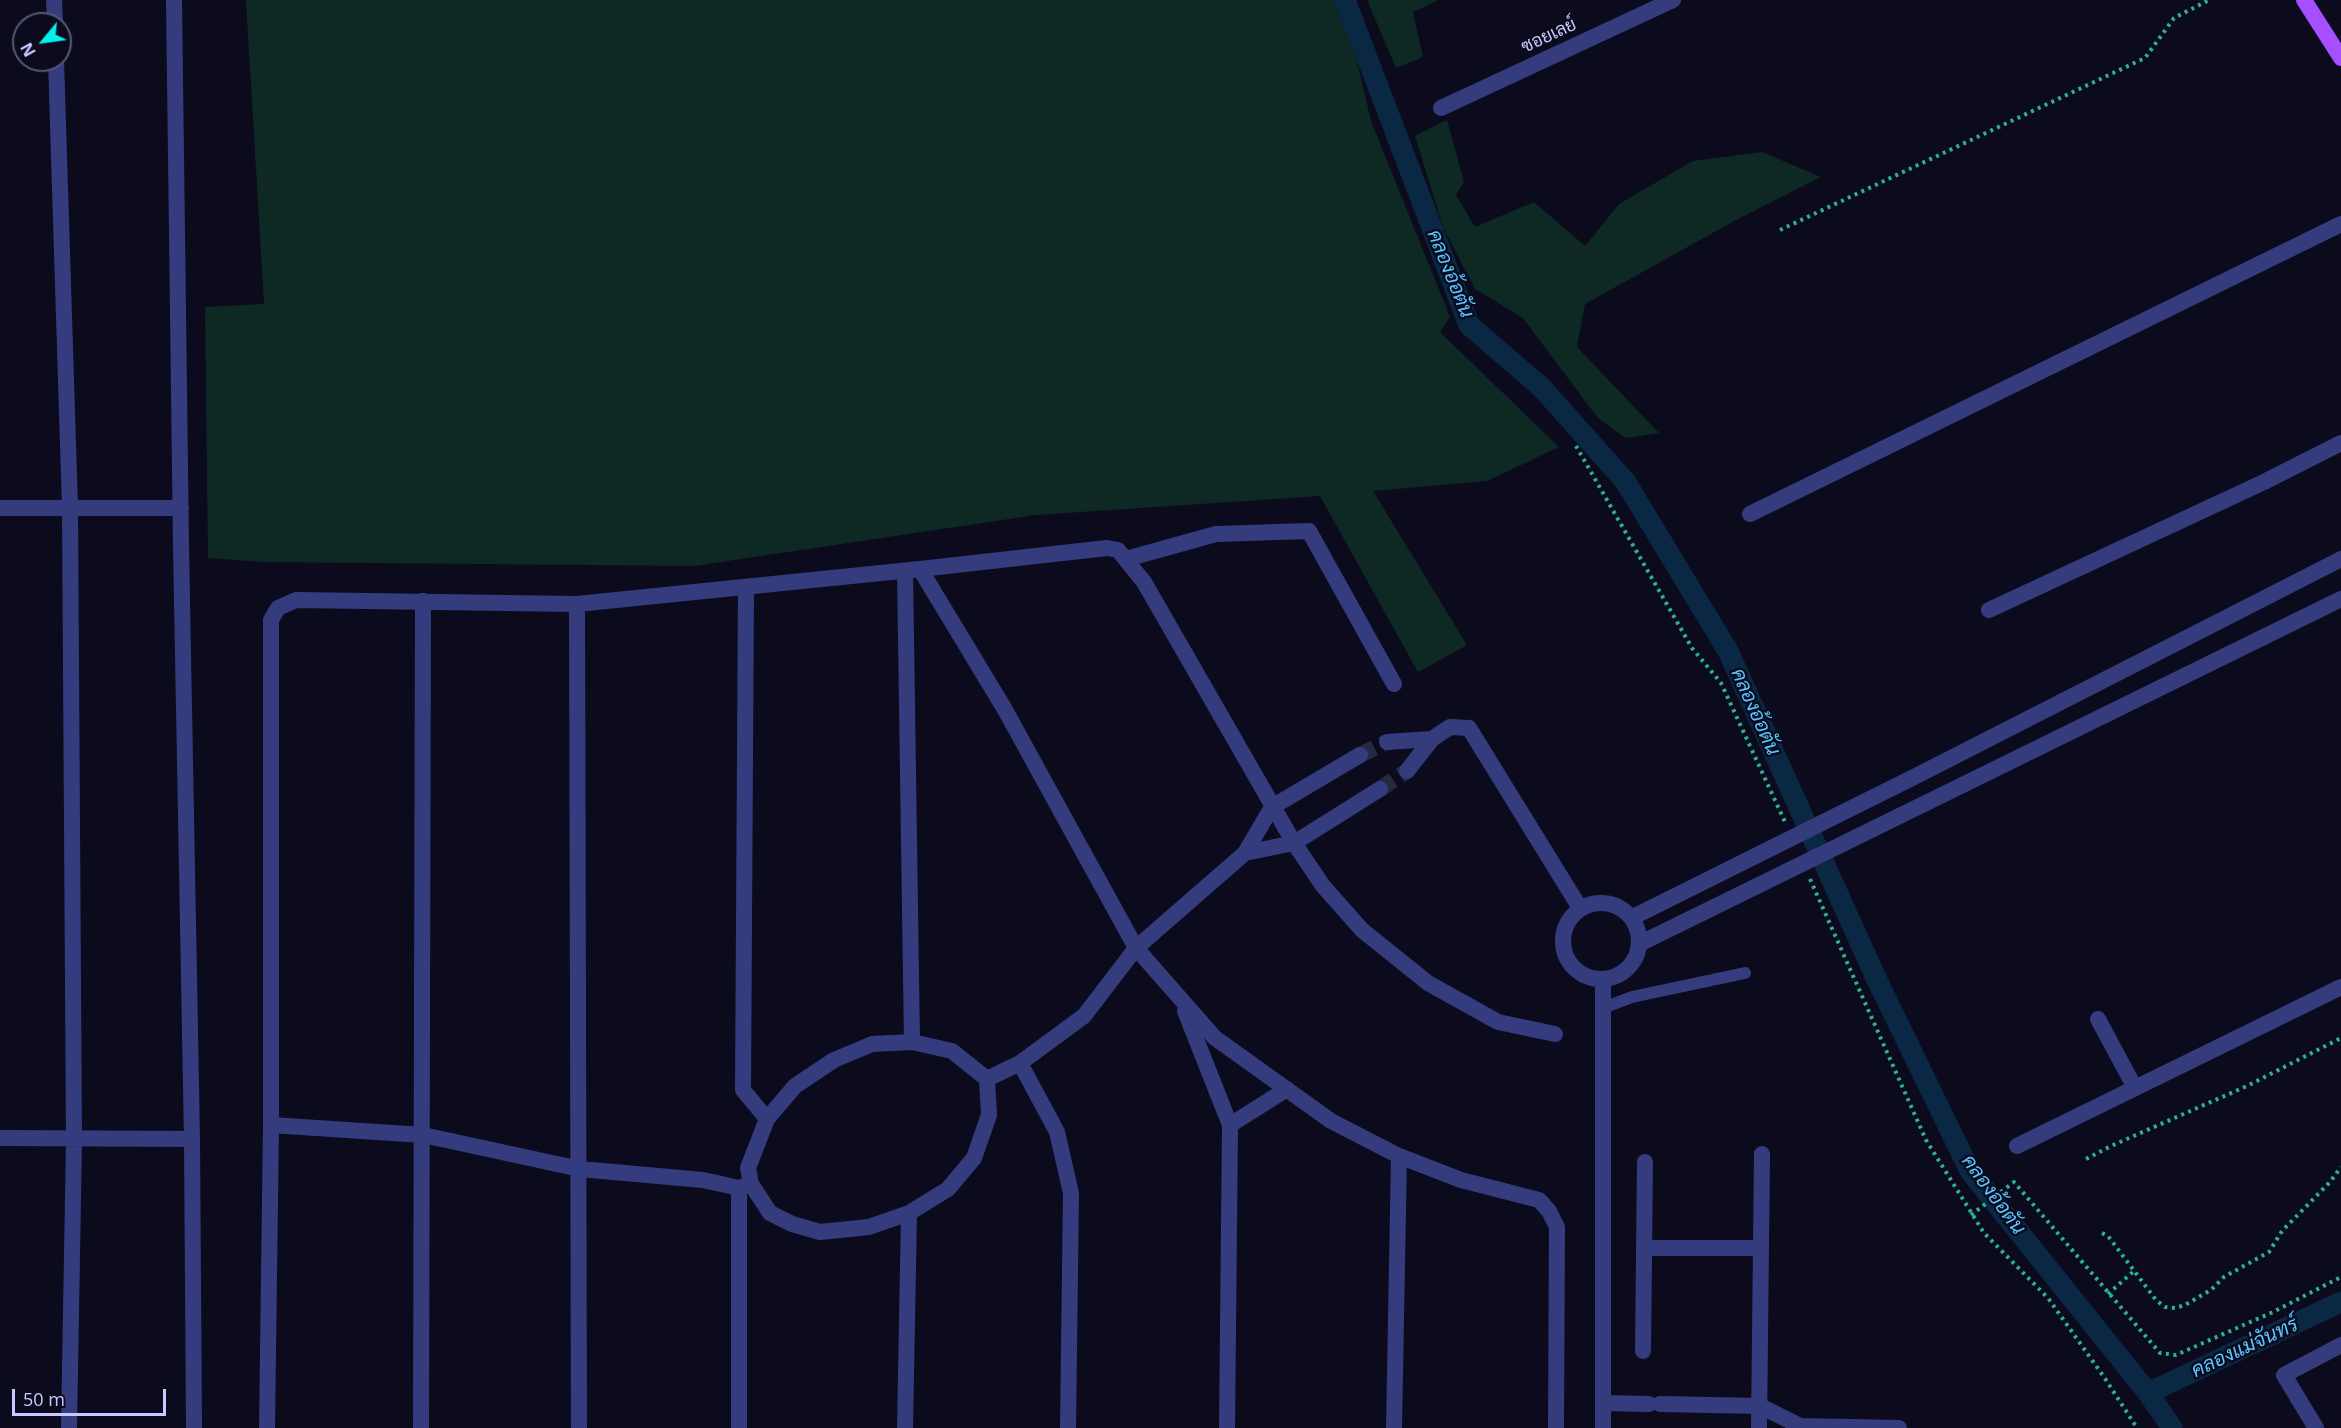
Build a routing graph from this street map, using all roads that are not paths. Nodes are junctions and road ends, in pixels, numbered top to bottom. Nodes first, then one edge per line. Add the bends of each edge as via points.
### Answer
1 (174, 0) edge
2 (1673, 0) edge
3 (2304, 0) edge
4 (2341, 58) edge
5 (56, 72) edge
6 (1441, 108) dead end
7 (2341, 224) edge
8 (2341, 442) edge
9 (0, 508) edge
10 (70, 508) junction
11 (181, 508) junction
12 (1750, 514) dead end
13 (1126, 559) junction
14 (2341, 559) edge
15 (912, 570) junction
16 (746, 587) junction
17 (2341, 599) edge
18 (423, 601) junction
19 (577, 604) junction
20 (1989, 610) dead end
21 (1394, 684) dead end
22 (1432, 739) junction
23 (1387, 742) tunnel mouth
24 (1360, 755) tunnel mouth
25 (1407, 771) tunnel mouth
26 (1380, 789) tunnel mouth
27 (1272, 807) junction
28 (1294, 843) junction
29 (1245, 853) junction
30 (1580, 908) junction
31 (1631, 918) junction
32 (1639, 944) junction
33 (1136, 948) junction
34 (1744, 974) dead end
35 (1603, 980) junction
36 (2341, 987) edge
37 (1180, 999) junction
38 (1603, 1008) junction
39 (2098, 1020) dead end
40 (1556, 1034) dead end
41 (912, 1042) junction
42 (1020, 1063) junction
43 (987, 1078) junction
44 (2135, 1088) junction
45 (1287, 1089) junction
46 (767, 1119) junction
47 (271, 1125) junction
48 (1230, 1125) junction
49 (423, 1135) junction
50 (0, 1138) edge
51 (192, 1139) junction
52 (74, 1140) junction
53 (2017, 1146) dead end
54 (1762, 1154) dead end
55 (1399, 1156) junction
56 (1645, 1162) dead end
57 (580, 1169) junction
58 (745, 1186) junction
59 (909, 1213) junction
60 (1645, 1248) junction
61 (1761, 1248) junction
62 (2341, 1345) edge
63 (1643, 1351) dead end
64 (1603, 1403) junction
65 (1760, 1406) junction
66 (1798, 1427) edge
67 (69, 1428) edge
68 (194, 1428) edge
69 (267, 1428) edge
70 (421, 1428) edge
71 (579, 1428) edge
72 (739, 1428) edge
73 (905, 1428) edge
74 (1068, 1428) edge
75 (1227, 1428) edge
76 (1394, 1428) edge
77 (1556, 1428) edge
78 (1603, 1428) edge
79 (1759, 1428) edge
80 (1884, 1428) edge
81 (1899, 1428) edge
82 (2316, 1428) edge

1 - 11 street
2 - 6 street, ซอยเลย์
3 - 4 main road
5 - 10 street
7 - 12 street
8 - 20 street via 2264,483
9 - 10 street
10 - 11 street
10 - 52 street
11 - 51 street
13 - 15 street via 1118,550 1107,548
13 - 21 street via 1216,534 1309,531
13 - 27 street via 1144,582
14 - 31 street
15 - 16 street
15 - 33 street via 1004,708
15 - 41 street
16 - 19 street
16 - 46 street via 743,1090
17 - 32 street
18 - 19 street
18 - 47 street via 296,600 278,608 271,620
18 - 49 street
19 - 57 street
22 - 23 street
22 - 25 street
22 - 30 street via 1450,727 1469,728
24 - 27 street
26 - 28 street
27 - 28 street
27 - 29 street
28 - 29 street
28 - 40 street via 1323,886 1362,930 1428,983 1498,1022
29 - 33 street
30 - 31 street via 1613,905
30 - 35 street via 1568,920 1562,937 1564,953 1573,968 1587,977
31 - 32 street
32 - 35 street via 1628,969
33 - 37 street
33 - 42 street via 1084,1016
34 - 38 lane via 1632,997
35 - 38 street
36 - 44 street
37 - 45 street via 1215,1038
37 - 48 street
38 - 64 street
39 - 44 street
41 - 43 street via 952,1051
41 - 46 street via 872,1044 834,1060 795,1086
42 - 43 street
42 - 74 street via 1056,1132 1071,1193
43 - 59 street via 989,1115 974,1158 948,1189
44 - 53 street
45 - 48 street
45 - 55 street via 1331,1120
46 - 58 street
47 - 49 street
47 - 69 street
48 - 75 street
49 - 57 street
49 - 70 street
50 - 52 street
51 - 52 street
51 - 68 street
52 - 67 street
54 - 61 street
55 - 76 street
55 - 77 street via 1461,1180 1539,1200 1549,1211 1557,1227
56 - 60 street
57 - 58 street
57 - 71 street
58 - 59 street via 770,1214 820,1232 869,1227
58 - 72 street
59 - 73 street
60 - 61 street
60 - 63 street
61 - 65 street
62 - 82 street via 2284,1375
64 - 65 street
64 - 78 street
65 - 66 street
65 - 79 street
66 - 80 street
80 - 81 street

